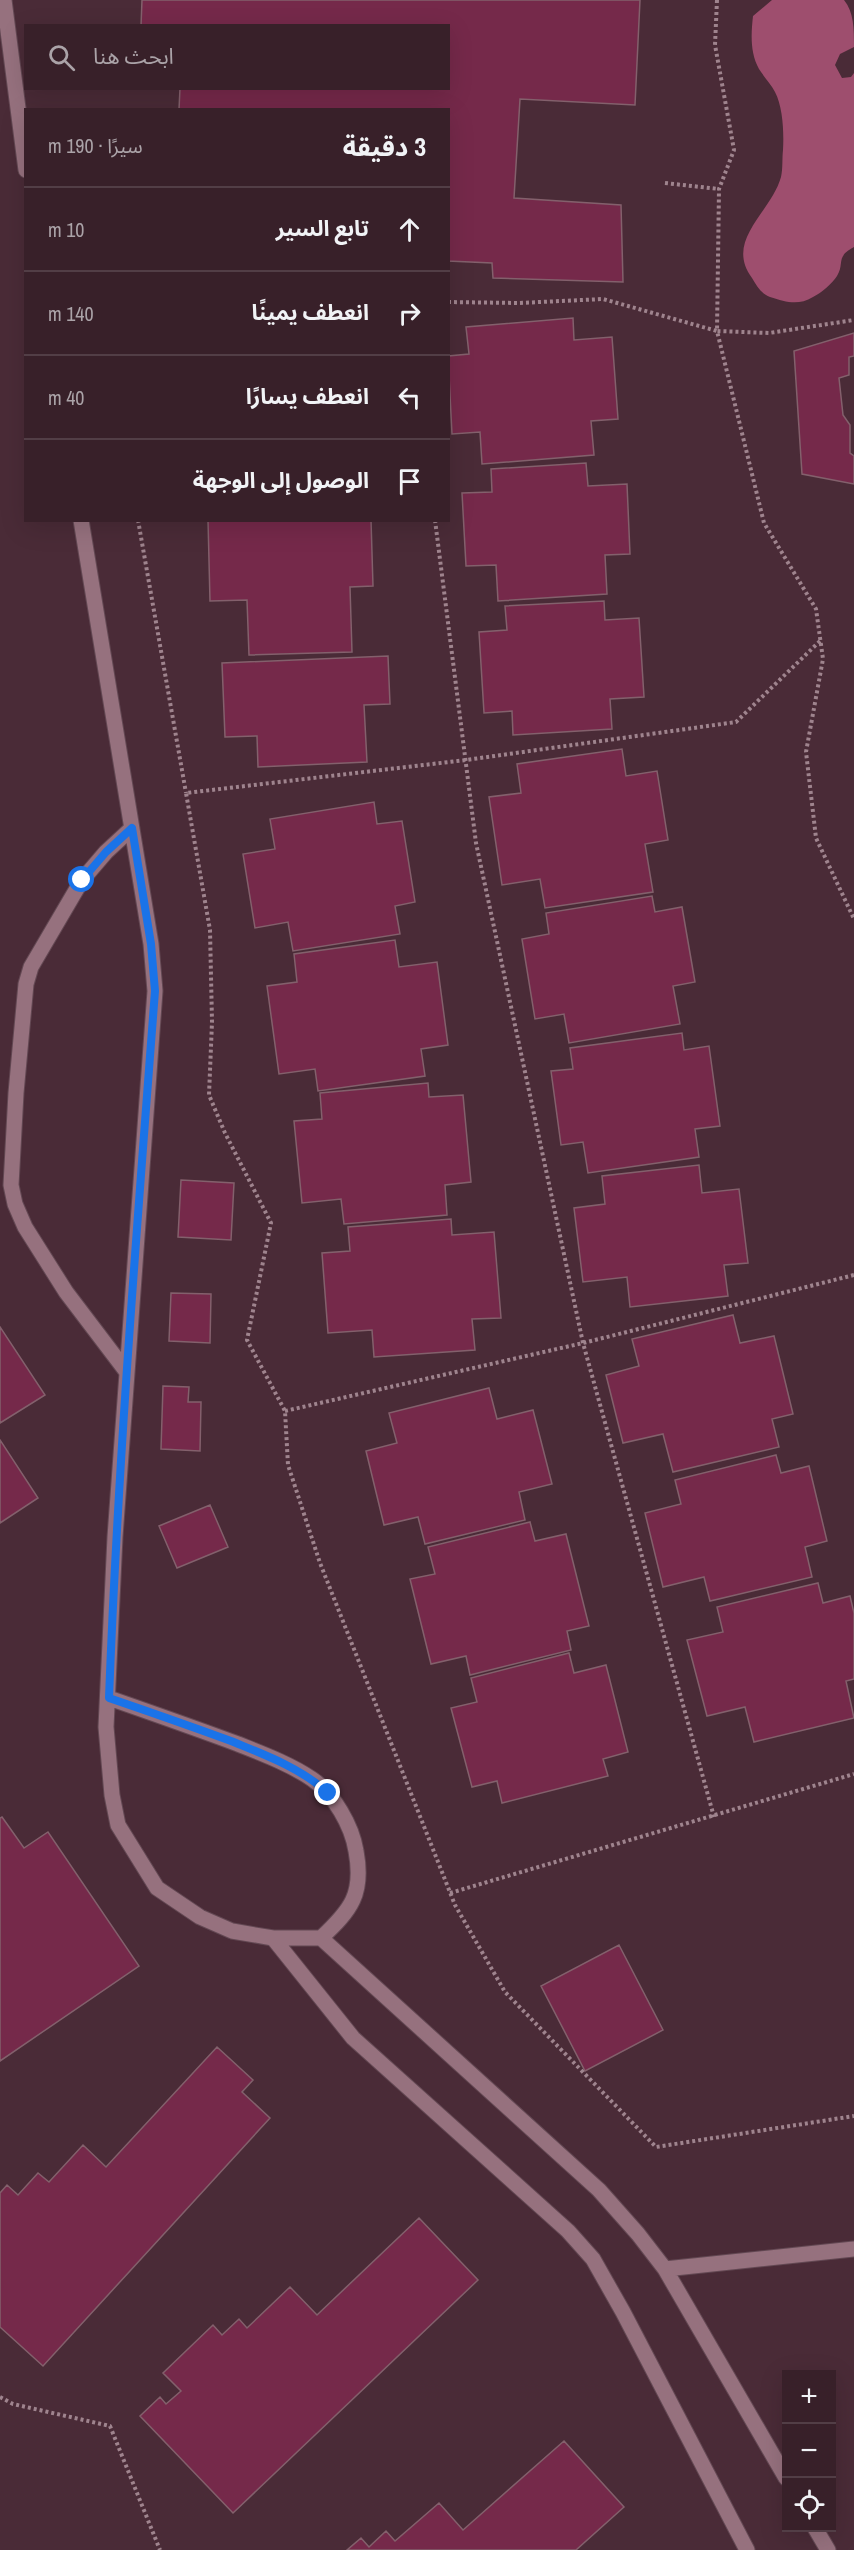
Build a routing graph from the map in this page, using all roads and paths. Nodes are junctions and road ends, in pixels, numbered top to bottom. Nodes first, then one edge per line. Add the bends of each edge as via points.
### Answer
1 (4, 0) edge
2 (717, 0) edge
3 (24, 155) edge
4 (665, 183) dead end
5 (719, 189) junction
6 (450, 302) edge
7 (854, 320) edge
8 (717, 331) junction
9 (81, 522) edge
10 (138, 522) edge
11 (435, 522) edge
12 (820, 641) junction
13 (466, 759) junction
14 (186, 793) junction
15 (132, 828) junction
16 (854, 919) edge
17 (854, 1275) edge
18 (584, 1343) junction
19 (126, 1371) junction
20 (285, 1411) junction
21 (109, 1698) junction
22 (854, 1774) edge
23 (714, 1817) junction
24 (450, 1893) junction
25 (273, 1938) junction
26 (321, 1938) junction
27 (854, 2116) edge
28 (854, 2249) edge
29 (665, 2269) junction
30 (0, 2397) edge
31 (782, 2471) edge
32 (817, 2532) edge
33 (160, 2550) edge
34 (747, 2550) edge
35 (828, 2550) edge

1 - 3 street
2 - 5 path via 715,45 734,150
4 - 5 path
5 - 8 path
6 - 8 path via 603,299
7 - 8 path via 769,333
8 - 12 path via 764,523 816,609
9 - 15 street
10 - 14 path
11 - 13 path
12 - 13 path via 735,722
12 - 16 path via 823,659 806,752 816,838
13 - 14 path
13 - 18 path via 476,843
14 - 20 path via 210,930 212,1022 208,1095 271,1223 247,1341
15 - 19 street via 155,991
15 - 19 street via 82,880 31,967 16,1092 11,1185 25,1227 66,1292
17 - 18 path
18 - 20 path
18 - 23 path
19 - 21 street
20 - 24 path via 288,1465 320,1563
21 - 25 street via 106,1742 118,1825 147,1872 158,1888 200,1917 232,1931
21 - 26 street via 266,1755 312,1779 328,1793 355,1840 360,1872 352,1905
22 - 23 path
23 - 24 path
24 - 27 path via 505,1992 656,2147
25 - 26 street
25 - 34 street via 353,2038 568,2231 592,2259
26 - 29 street via 598,2190
28 - 29 street
29 - 31 street
30 - 33 path via 13,2404 110,2426
32 - 35 street

